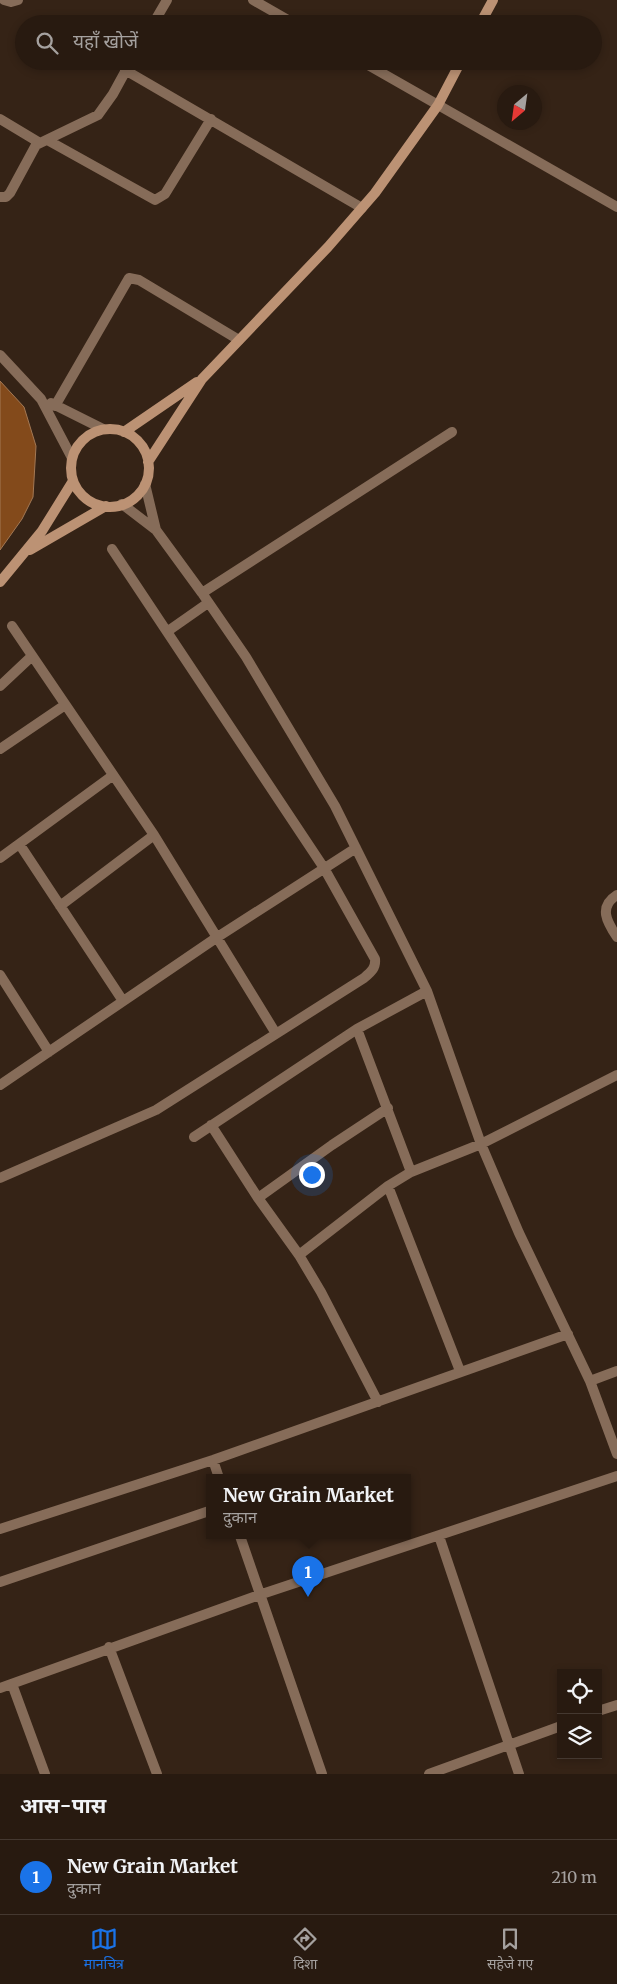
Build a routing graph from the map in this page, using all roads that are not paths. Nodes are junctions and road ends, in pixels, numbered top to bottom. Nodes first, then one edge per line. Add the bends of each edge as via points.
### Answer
1 (4, 0) edge
2 (18, 0) edge
3 (167, 0) edge
4 (252, 0) edge
5 (493, 0) edge
6 (158, 15) edge
7 (279, 15) edge
8 (485, 15) edge
9 (126, 70) edge
10 (134, 70) edge
11 (377, 70) edge
12 (456, 70) edge
13 (438, 105) junction
14 (0, 119) edge
15 (211, 119) junction
16 (44, 142) junction
17 (0, 197) edge
18 (617, 207) edge
19 (362, 208) junction
20 (239, 340) junction
21 (0, 356) edge
22 (202, 378) junction
23 (41, 398) junction
24 (55, 406) junction
25 (103, 429) junction
26 (124, 432) junction
27 (452, 432) dead end
28 (72, 458) junction
29 (148, 462) junction
30 (73, 481) junction
31 (145, 484) junction
32 (122, 504) junction
33 (106, 506) junction
34 (156, 530) junction
35 (112, 549) dead end
36 (27, 552) junction
37 (0, 582) edge
38 (202, 592) junction
39 (208, 603) junction
40 (12, 626) dead end
41 (168, 631) junction
42 (32, 656) junction
43 (0, 686) edge
44 (65, 705) junction
45 (0, 749) edge
46 (112, 776) junction
47 (154, 835) junction
48 (20, 845) junction
49 (356, 848) junction
50 (0, 858) edge
51 (324, 868) junction
52 (617, 895) edge
53 (60, 906) junction
54 (617, 937) edge
55 (216, 938) junction
56 (0, 975) edge
57 (427, 991) junction
58 (123, 1001) junction
59 (357, 1029) junction
60 (275, 1032) junction
61 (50, 1052) junction
62 (617, 1075) edge
63 (0, 1085) edge
64 (388, 1108) junction
65 (211, 1125) junction
66 (194, 1137) dead end
67 (481, 1144) junction
68 (411, 1172) junction
69 (0, 1178) edge
70 (388, 1186) junction
71 (258, 1198) junction
72 (299, 1255) junction
73 (568, 1334) junction
74 (460, 1371) junction
75 (617, 1371) edge
76 (590, 1380) junction
77 (378, 1402) junction
78 (617, 1454) edge
79 (213, 1460) junction
80 (218, 1474) edge
81 (617, 1476) edge
82 (206, 1512) edge
83 (0, 1529) edge
84 (439, 1536) junction
85 (241, 1539) edge
86 (0, 1582) edge
87 (262, 1594) junction
88 (109, 1647) junction
89 (12, 1684) junction
90 (0, 1688) edge
91 (617, 1705) edge
92 (602, 1710) edge
93 (557, 1728) edge
94 (509, 1747) junction
95 (45, 1774) edge
96 (157, 1774) edge
97 (322, 1774) edge
98 (429, 1774) edge
99 (519, 1774) edge

1 - 2 street
3 - 6 street
4 - 7 street
5 - 8 main road
9 - 16 street via 98,115
10 - 15 street
11 - 13 street
12 - 13 main road
13 - 18 street
13 - 19 main road via 418,137
14 - 16 street
15 - 16 street via 165,194 155,200
15 - 19 street
16 - 17 street via 33,150 6,198
19 - 20 main road
20 - 22 main road
20 - 24 street via 139,280 129,278
21 - 23 street
22 - 26 main road
22 - 29 main road
23 - 24 street
23 - 28 street
24 - 25 street
25 - 26 main road
25 - 28 main road via 83,439
26 - 29 main road via 136,439
27 - 38 street
28 - 30 main road
29 - 31 main road
30 - 33 main road via 86,498
30 - 36 main road
31 - 32 main road
31 - 34 street
32 - 33 main road
32 - 34 street
33 - 36 main road
34 - 38 street
35 - 41 street
36 - 37 main road
38 - 39 street
39 - 41 street
39 - 49 street via 246,657 335,806
40 - 42 street
41 - 51 street
42 - 43 street
42 - 44 street
44 - 45 street
44 - 46 street
46 - 47 street
46 - 48 street
47 - 53 street
47 - 55 street
48 - 50 street
48 - 53 street
49 - 51 street
49 - 57 street
51 - 55 street
51 - 60 street via 376,964 364,978
52 - 54 street via 605,907
53 - 58 street
55 - 58 street
55 - 60 street
56 - 61 street
57 - 59 street
57 - 67 street
58 - 61 street
59 - 64 street
59 - 65 street
60 - 69 street via 156,1110
61 - 63 street
62 - 67 street
64 - 68 street
64 - 71 street
65 - 66 street
65 - 71 street
67 - 68 street
67 - 73 street
68 - 70 street
70 - 72 street
70 - 74 street
71 - 72 street
72 - 77 street
73 - 74 street
73 - 76 street
74 - 77 street
75 - 76 street
76 - 78 street
77 - 79 street
79 - 80 street
79 - 83 street
81 - 84 street
82 - 86 street
84 - 87 street
84 - 94 street
85 - 87 street
87 - 88 street
87 - 97 street
88 - 89 street
88 - 96 street
89 - 90 street
89 - 95 street
91 - 92 street
93 - 94 street
94 - 98 street
94 - 99 street

